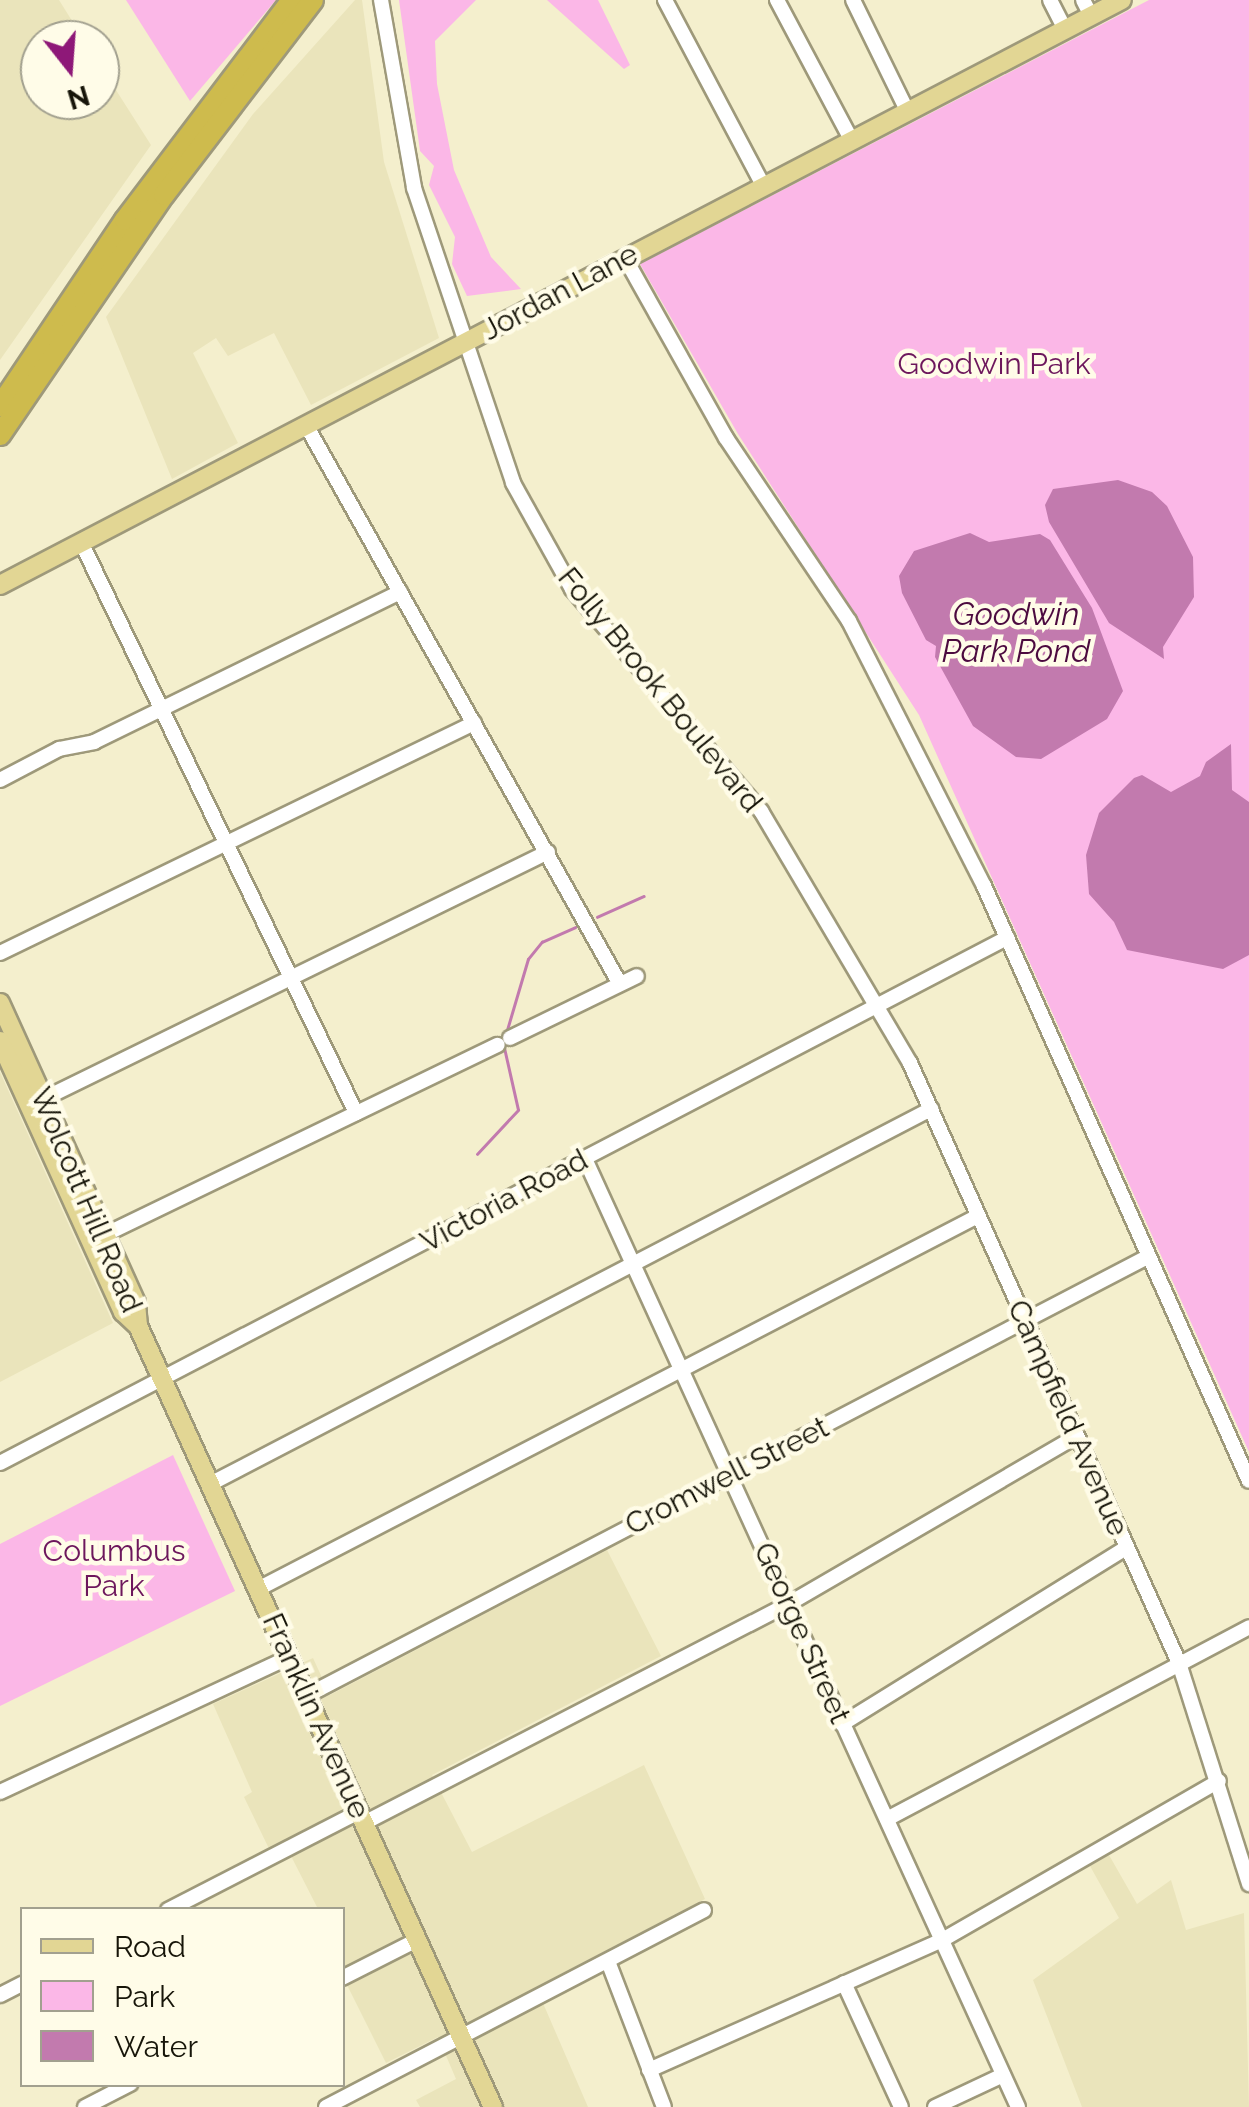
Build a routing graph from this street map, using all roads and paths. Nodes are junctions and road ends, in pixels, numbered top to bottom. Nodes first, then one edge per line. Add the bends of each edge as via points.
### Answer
1 (292, 0) edge
2 (313, 0) edge
3 (382, 0) edge
4 (664, 0) edge
5 (777, 0) edge
6 (853, 0) edge
7 (1050, 0) edge
8 (1122, 0) edge
9 (1087, 8) edge
10 (1066, 30) junction
11 (907, 110) junction
12 (851, 139) junction
13 (763, 185) junction
14 (624, 258) junction
15 (462, 343) junction
16 (0, 406) edge
17 (306, 425) junction
18 (0, 434) edge
19 (81, 542) junction
20 (0, 585) edge
21 (400, 592) junction
22 (160, 706) junction
23 (474, 722) junction
24 (0, 780) edge
25 (227, 843) junction
26 (548, 852) junction
27 (1007, 938) junction
28 (0, 953) edge
29 (850, 967) joint
30 (637, 976) dead end
31 (290, 977) junction
32 (620, 984) junction
33 (0, 1003) edge
34 (877, 1008) junction
35 (0, 1040) edge
36 (36, 1102) junction
37 (931, 1109) junction
38 (356, 1113) junction
39 (585, 1159) junction
40 (978, 1216) junction
41 (98, 1238) junction
42 (1147, 1258) junction
43 (628, 1265) junction
44 (1025, 1322) junction
45 (138, 1326) joint
46 (682, 1367) junction
47 (163, 1379) junction
48 (1077, 1436) junction
49 (0, 1463) edge
50 (730, 1474) junction
51 (1249, 1481) edge
52 (210, 1484) junction
53 (1126, 1548) junction
54 (258, 1589) junction
55 (790, 1602) junction
56 (1249, 1626) edge
57 (289, 1658) junction
58 (1179, 1664) junction
59 (306, 1696) junction
60 (842, 1724) junction
61 (1219, 1782) junction
62 (0, 1792) edge
63 (362, 1817) junction
64 (886, 1819) junction
65 (1249, 1884) edge
66 (174, 1907) edge
67 (704, 1910) dead end
68 (944, 1939) junction
69 (417, 1940) junction
70 (608, 1964) junction
71 (345, 1976) edge
72 (844, 1983) junction
73 (462, 2038) junction
74 (649, 2070) junction
75 (1003, 2075) junction
76 (124, 2087) edge
77 (85, 2107) edge
78 (326, 2107) edge
79 (493, 2107) edge
80 (664, 2107) edge
81 (901, 2107) edge
82 (935, 2107) edge
83 (1018, 2107) edge

1 - 16 highway via 135,207
2 - 18 highway via 164,195
3 - 15 street, Folly Brook Boulevard via 408,163
4 - 13 street
5 - 12 street
6 - 11 street
7 - 10 street
8 - 9 main road, Jordan Lane
9 - 10 main road, Jordan Lane
10 - 11 main road, Jordan Lane
11 - 12 main road, Jordan Lane
12 - 13 main road, Jordan Lane
13 - 14 main road, Jordan Lane
14 - 15 main road, Jordan Lane
14 - 27 street via 726,438 849,621
15 - 17 main road, Jordan Lane
15 - 29 street, Folly Brook Boulevard via 497,446 544,545 572,589 741,783
17 - 19 main road, Jordan Lane
17 - 21 street
19 - 20 main road, Jordan Lane
19 - 22 street
21 - 22 street
21 - 23 street
22 - 24 street
22 - 25 street
23 - 25 street
23 - 26 street
25 - 28 street
25 - 31 street
26 - 31 street
26 - 32 street
27 - 34 street, Victoria Road
27 - 42 street
29 - 34 street, Campfield Avenue
30 - 32 street
31 - 36 street
31 - 38 street
32 - 38 street
33 - 36 main road, Wolcott Hill Road
34 - 37 street, Campfield Avenue
34 - 39 street, Victoria Road
35 - 36 main road, Wolcott Hill Road
36 - 41 main road, Wolcott Hill Road
37 - 40 street, Campfield Avenue
37 - 43 street
38 - 41 street
39 - 43 street, George Street
39 - 47 street, Victoria Road
40 - 44 street, Campfield Avenue
40 - 46 street
41 - 45 main road, Wolcott Hill Road via 125,1316
42 - 44 street, Cromwell Street
42 - 51 street
43 - 46 street, George Street
43 - 52 street
44 - 48 street, Campfield Avenue
44 - 50 street, Cromwell Street
45 - 47 main road, Franklin Avenue
46 - 50 street, George Street
46 - 54 street
47 - 49 street, Victoria Road
47 - 52 main road, Franklin Avenue
48 - 53 street, Campfield Avenue
48 - 55 street
50 - 55 street, George Street
50 - 59 street, Cromwell Street
52 - 54 main road, Franklin Avenue
53 - 58 street, Campfield Avenue
53 - 60 street
54 - 57 main road, Franklin Avenue
55 - 60 street, George Street
55 - 63 street
56 - 58 street
57 - 59 main road, Franklin Avenue
57 - 62 street
58 - 61 street, Campfield Avenue
58 - 64 street
59 - 63 main road, Franklin Avenue
60 - 64 street, George Street
61 - 65 street, Campfield Avenue
61 - 68 street
63 - 66 street
63 - 69 main road, Franklin Avenue
64 - 68 street, George Street
67 - 70 street
68 - 72 street
68 - 75 street, George Street
69 - 71 street
69 - 73 main road, Franklin Avenue
70 - 73 street
70 - 74 street
72 - 74 street
72 - 81 street
73 - 78 street
73 - 79 main road, Franklin Avenue
74 - 80 street
75 - 82 street
75 - 83 street, George Street
76 - 77 street

